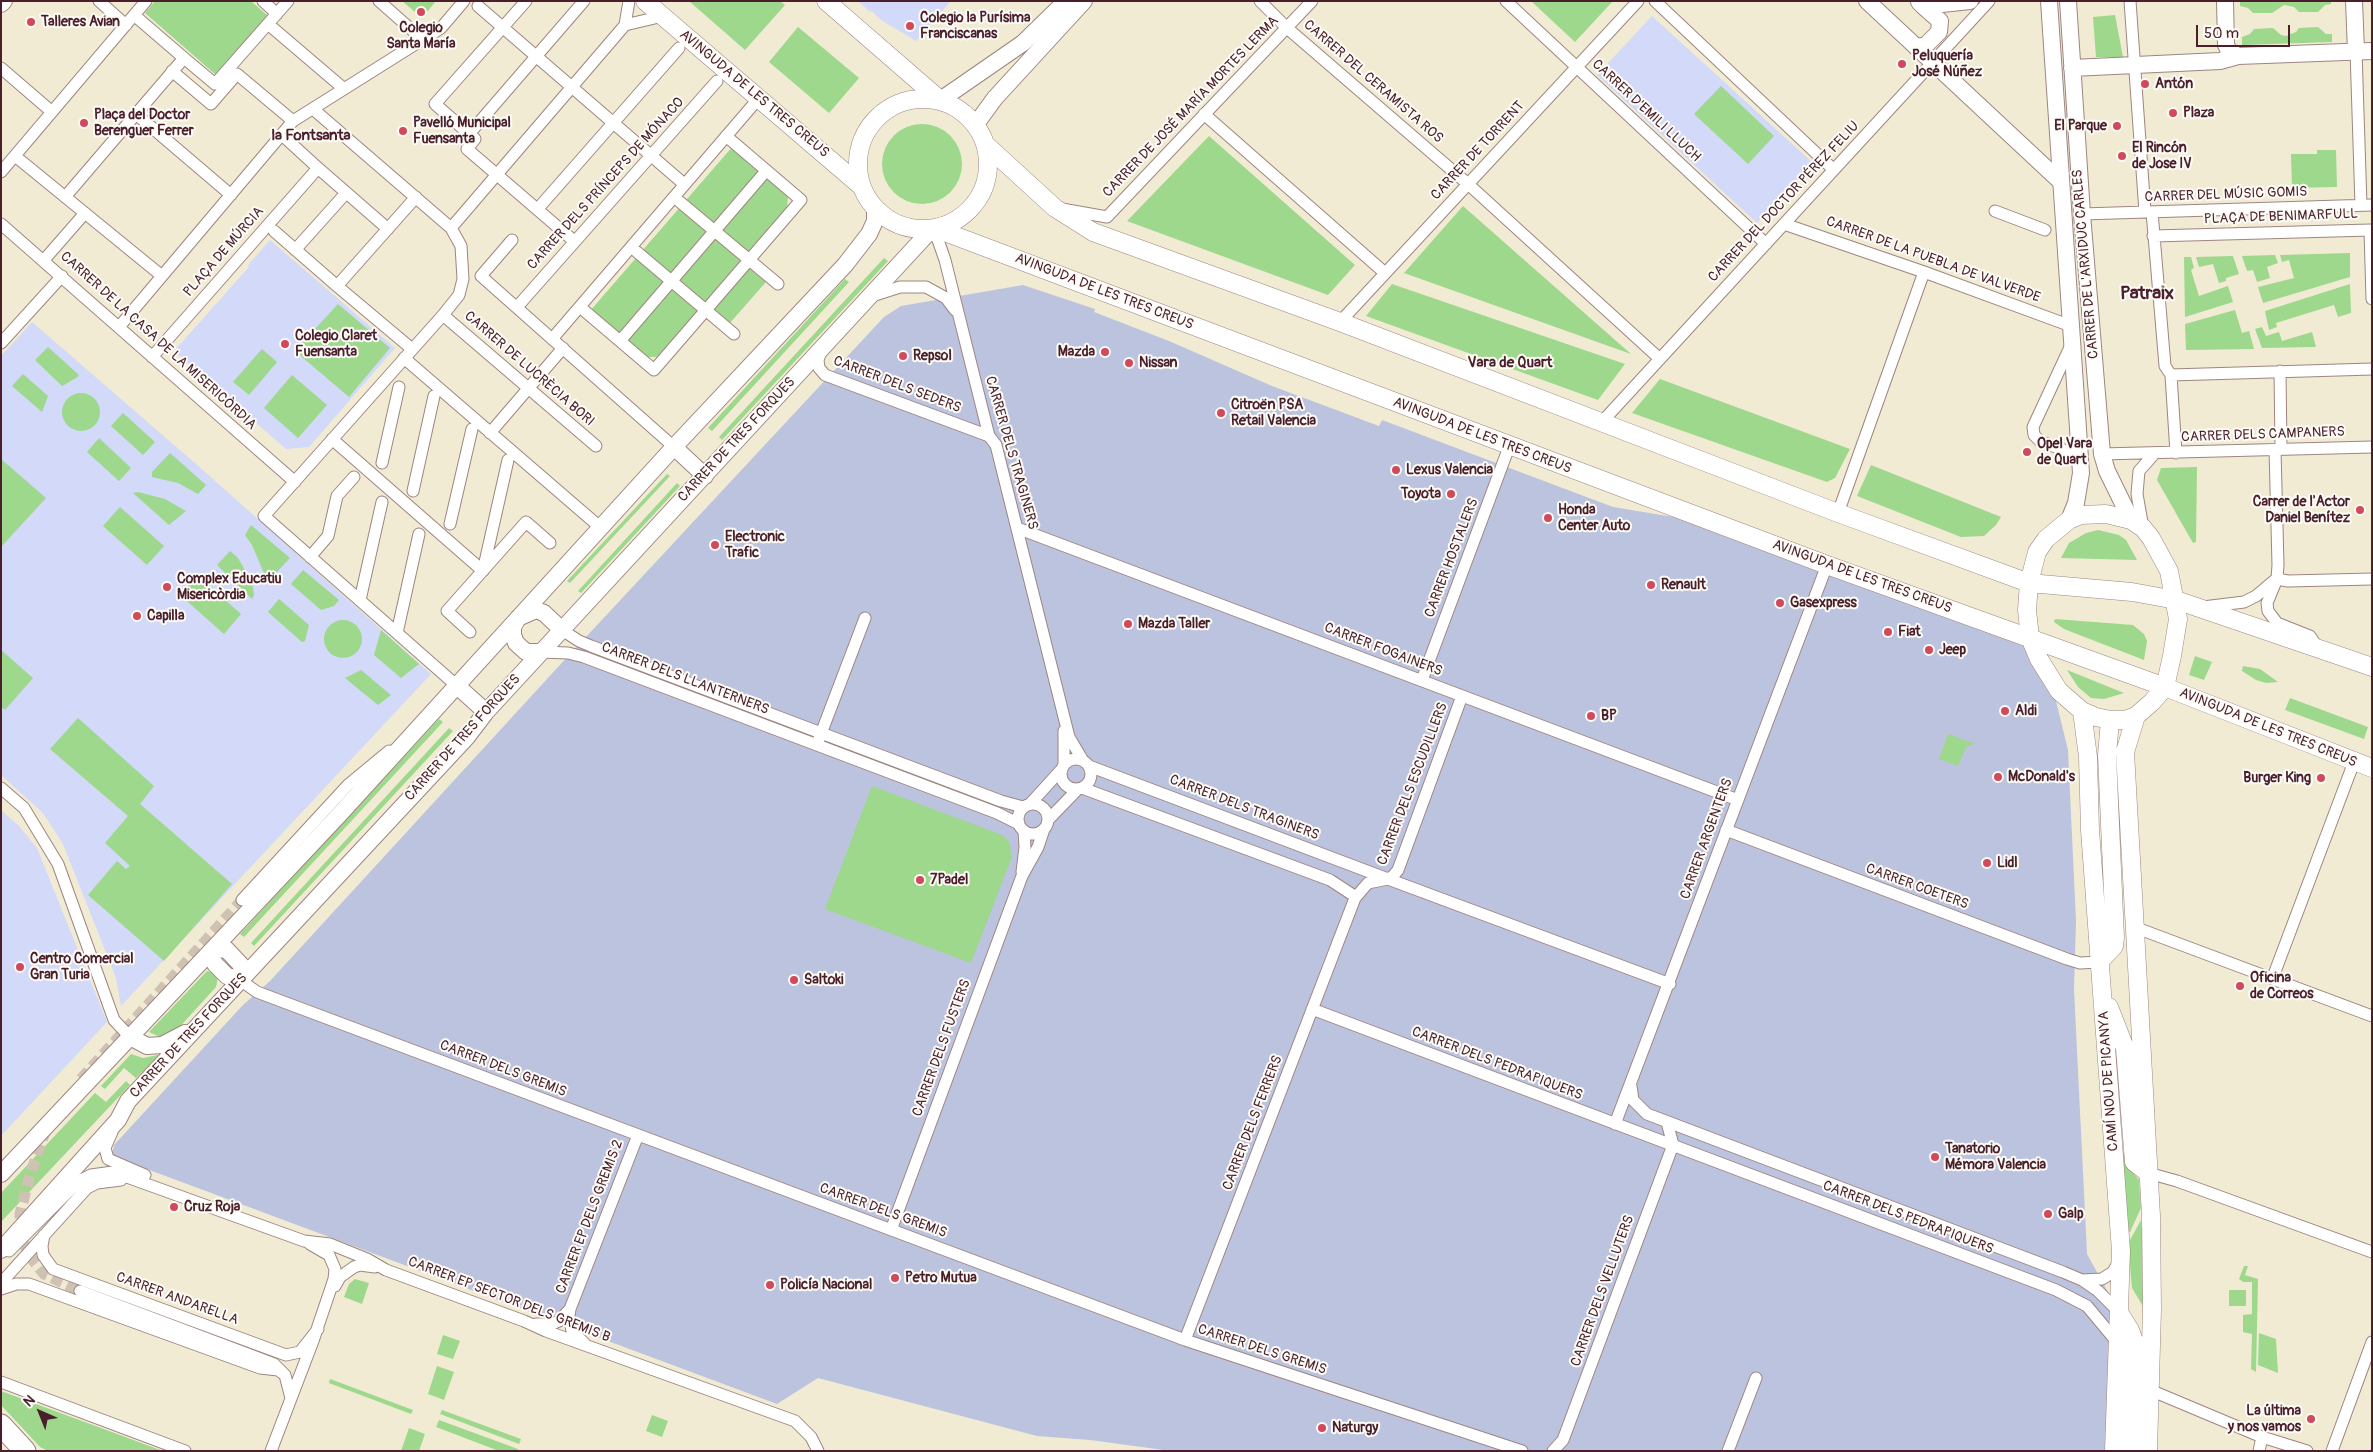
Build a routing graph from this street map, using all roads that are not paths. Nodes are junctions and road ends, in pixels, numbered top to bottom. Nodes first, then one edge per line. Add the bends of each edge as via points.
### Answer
1 (99, 1) edge
2 (146, 1) edge
3 (263, 1) edge
4 (288, 1) edge
5 (379, 1) edge
6 (464, 1) edge
7 (526, 1) edge
8 (629, 1) edge
9 (645, 1) edge
10 (826, 1) edge
11 (1066, 1) edge
12 (1084, 1) edge
13 (1260, 1) edge
14 (1312, 1) edge
15 (1506, 1) edge
16 (1655, 1) edge
17 (1867, 1) edge
18 (1970, 1) edge
19 (1989, 1) edge
20 (2049, 1) edge
21 (2068, 1) edge
22 (2130, 1) edge
23 (2225, 1) edge
24 (2354, 1) edge
25 (583, 2) edge
26 (1631, 3) edge
27 (1921, 3) edge
28 (478, 6) dead end
29 (277, 14) junction
30 (134, 15) junction
31 (663, 16) junction
32 (268, 24) junction
33 (126, 25) junction
34 (625, 25) junction
35 (502, 28) junction
36 (1287, 28) junction
37 (422, 39) junction
38 (1916, 47) junction
39 (679, 48) dead end
40 (2364, 51) edge
41 (2238, 56) junction
42 (536, 57) junction
43 (184, 58) junction
44 (1933, 62) junction
45 (2135, 64) junction
46 (1577, 67) junction
47 (1, 68) edge
48 (2072, 68) junction
49 (172, 71) junction
50 (717, 81) dead end
51 (344, 88) junction
52 (572, 88) junction
53 (759, 98) junction
54 (940, 99) junction
55 (313, 109) junction
56 (52, 112) junction
57 (136, 114) junction
58 (1204, 114) junction
59 (293, 121) junction
60 (613, 123) junction
61 (976, 124) junction
62 (469, 134) junction
63 (282, 135) junction
64 (726, 136) junction
65 (985, 144) junction
66 (15, 156) junction
67 (651, 156) junction
68 (318, 168) junction
69 (1834, 170) junction
70 (766, 171) junction
71 (1, 172) edge
72 (497, 174) junction
73 (2061, 182) junction
74 (684, 184) junction
75 (1468, 184) junction
76 (862, 188) junction
77 (346, 192) junction
78 (231, 195) junction
79 (66, 197) junction
80 (416, 197) junction
81 (680, 202) dead end
82 (542, 204) dead end
83 (2366, 205) edge
84 (1055, 208) junction
85 (875, 210) junction
86 (1995, 211) dead end
87 (2149, 212) junction
88 (85, 213) junction
89 (2082, 214) junction
90 (1, 224) edge
91 (1784, 224) junction
92 (388, 228) junction
93 (451, 228) junction
94 (933, 230) junction
95 (2045, 230) dead end
96 (274, 231) dead end
97 (714, 231) junction
98 (2153, 236) junction
99 (512, 240) dead end
100 (574, 241) junction
101 (1766, 244) junction
102 (295, 250) junction
103 (636, 252) dead end
104 (44, 260) junction
105 (749, 260) junction
106 (1924, 272) junction
107 (1385, 273) junction
108 (62, 276) junction
109 (162, 276) junction
110 (671, 281) junction
111 (778, 284) dead end
112 (337, 286) junction
113 (2372, 299) edge
114 (859, 306) junction
115 (517, 307) junction
116 (580, 307) junction
117 (706, 310) junction
118 (443, 315) junction
119 (961, 322) junction
120 (1340, 322) junction
121 (119, 327) junction
122 (734, 334) dead end
123 (2072, 334) junction
124 (552, 339) junction
125 (620, 341) junction
126 (1, 343) edge
127 (824, 346) junction
128 (563, 348) junction
129 (408, 354) junction
130 (152, 357) junction
131 (1660, 359) junction
132 (2372, 368) edge
133 (2280, 371) junction
134 (2171, 375) junction
135 (399, 387) dead end
136 (529, 388) junction
137 (434, 396) dead end
138 (1601, 423) junction
139 (472, 429) dead end
140 (490, 432) junction
141 (989, 436) junction
142 (332, 439) junction
143 (596, 446) dead end
144 (674, 447) junction
145 (1509, 447) junction
146 (2372, 447) edge
147 (2278, 449) junction
148 (2155, 453) junction
149 (2176, 453) junction
150 (2102, 454) junction
151 (2079, 456) junction
152 (508, 460) dead end
153 (382, 463) dead end
154 (705, 476) junction
155 (354, 477) dead end
156 (295, 482) junction
157 (413, 491) dead end
158 (382, 502) dead end
159 (1838, 513) junction
160 (2069, 520) junction
161 (450, 524) dead end
162 (2137, 524) junction
163 (601, 528) junction
164 (1017, 528) junction
165 (419, 534) dead end
166 (550, 544) dead end
167 (310, 557) junction
168 (1827, 565) junction
169 (483, 571) junction
170 (2277, 579) junction
171 (2372, 579) edge
172 (2028, 583) junction
173 (360, 600) junction
174 (2176, 600) junction
175 (2197, 608) junction
176 (518, 618) junction
177 (865, 618) dead end
178 (562, 630) junction
179 (470, 632) dead end
180 (397, 633) junction
181 (2030, 638) junction
182 (2319, 648) junction
183 (541, 652) junction
184 (2372, 667) edge
185 (1422, 680) junction
186 (456, 685) junction
187 (2164, 687) junction
188 (1462, 696) junction
189 (2082, 711) junction
190 (486, 712) junction
191 (1063, 715) junction
192 (2136, 716) junction
193 (2110, 720) junction
194 (420, 726) junction
195 (821, 733) junction
196 (816, 745) junction
197 (2354, 762) junction
198 (1086, 763) junction
199 (1062, 767) junction
200 (2372, 768) edge
201 (1, 788) edge
202 (1080, 789) junction
203 (1738, 800) junction
204 (1026, 805) junction
205 (1046, 825) junction
206 (1021, 827) junction
207 (1726, 830) junction
208 (1022, 876) junction
209 (1388, 879) junction
210 (1356, 896) junction
211 (242, 900) tunnel mouth
212 (2134, 927) junction
213 (214, 950) junction
214 (2100, 962) junction
215 (2272, 977) junction
216 (240, 980) junction
217 (1670, 984) junction
218 (2102, 988) junction
219 (1312, 1009) junction
220 (2372, 1016) edge
221 (201, 1023) junction
222 (130, 1037) junction
223 (1631, 1085) junction
224 (118, 1120) junction
225 (1667, 1122) junction
226 (1615, 1124) junction
227 (638, 1135) junction
228 (1673, 1145) junction
229 (2, 1172) edge
230 (2148, 1173) junction
231 (178, 1194) junction
232 (891, 1230) junction
233 (44, 1235) junction
234 (304, 1241) junction
235 (1, 1250) edge
236 (2372, 1252) edge
237 (1, 1256) edge
238 (2120, 1258) junction
239 (386, 1270) junction
240 (2082, 1280) junction
241 (1, 1283) edge
242 (1, 1288) edge
243 (80, 1291) tunnel mouth
244 (330, 1294) junction
245 (570, 1309) junction
246 (2120, 1314) junction
247 (524, 1321) junction
248 (318, 1330) junction
249 (1185, 1340) junction
250 (2118, 1342) junction
251 (2372, 1342) edge
252 (587, 1346) junction
253 (285, 1375) junction
254 (1756, 1378) dead end
255 (1, 1382) edge
256 (2150, 1390) junction
257 (291, 1398) junction
258 (1, 1425) edge
259 (2262, 1437) junction
260 (1558, 1449) edge
261 (25, 1451) edge
262 (186, 1451) edge
263 (271, 1451) edge
264 (818, 1451) edge
265 (1522, 1451) edge
266 (1728, 1451) edge
267 (2114, 1451) edge
268 (2131, 1451) edge
269 (2148, 1451) edge
270 (2259, 1451) edge
271 (2307, 1451) edge
272 (2332, 1451) edge

1 - 33 street
2 - 30 street
3 - 29 street
4 - 29 street
5 - 37 street
6 - 37 street via 441,28
7 - 35 street
8 - 34 street
9 - 31 main road, AVINGUDA DE LES TRES CREUS
10 - 54 main road
11 - 54 main road via 1023,42
12 - 61 main road via 995,98
13 - 36 street, CARRER DEL CERAMISTA ROS
14 - 36 street, CARRER DE JOSÉ MARÍA MORTES LERMA
15 - 46 street, CARRER D'EMILI LLUCH
16 - 69 street
17 - 38 main road
18 - 27 main road
19 - 44 street, CARRER DEL DOCTOR PÉREZ FELIU
20 - 73 main road, CARRER DE L'ARXIDUC CARLES
21 - 48 main road, CARRER DE L'ARXIDUC CARLES
22 - 45 street
23 - 41 main road via 2226,46
24 - 40 main road
25 - 42 street
26 - 46 street, CARRER DE TORRENT
27 - 38 main road via 1940,21 1939,32 1933,41
28 - 35 street
29 - 32 street
30 - 33 street
30 - 43 street
31 - 34 street
31 - 53 main road, AVINGUDA DE LES TRES CREUS
32 - 43 street via 215,84
32 - 51 street
33 - 56 street
34 - 52 street
35 - 42 street
35 - 62 street via 435,104
36 - 58 street, CARRER DE JOSÉ MARÍA MORTES LERMA
36 - 75 street, CARRER DEL CERAMISTA ROS
37 - 51 street
38 - 44 main road
39 - 60 street
40 - 41 main road
40 - 83 street, PLAÇA DE BENIMARFULL
41 - 45 main road via 2220,61
42 - 52 street
42 - 62 street
43 - 49 street
44 - 69 street, CARRER DEL DOCTOR PÉREZ FELIU
44 - 73 main road
45 - 48 main road
45 - 87 street
46 - 75 street, CARRER DE TORRENT
46 - 101 street, CARRER D'EMILI LLUCH
47 - 56 street
48 - 89 main road, CARRER DE L'ARXIDUC CARLES
49 - 57 street
49 - 59 street via 211,104 237,74
50 - 67 street, CARRER DELS PRÍNCEPS DE MÓNACO
51 - 55 street
52 - 60 street
52 - 72 street
53 - 64 street
53 - 76 main road, AVINGUDA DE LES TRES CREUS
54 - 61 main road via 962,111
54 - 76 main road via 913,99 898,103 869,127 858,162
55 - 59 street
55 - 80 street
56 - 66 street
57 - 78 street
57 - 79 street
58 - 84 street, CARRER DE JOSÉ MARÍA MORTES LERMA via 1107,217
58 - 107 street
59 - 63 street
60 - 67 street
60 - 82 street
61 - 65 main road
62 - 72 street via 475,139 467,149
63 - 68 street
63 - 78 street
64 - 70 street
64 - 74 street
65 - 84 main road
65 - 94 main road via 988,164 979,196 962,217
66 - 71 street
66 - 79 street
67 - 74 street
67 - 100 street, CARRER DELS PRÍNCEPS DE MÓNACO
68 - 77 street
68 - 130 street, PLAÇA DE MÚRCIA
69 - 91 street, CARRER DEL DOCTOR PÉREZ FELIU
70 - 97 street
70 - 105 street via 801,200
72 - 93 street
72 - 100 street
73 - 123 main road, CARRER DE L'ARXIDUC CARLES
74 - 116 street
75 - 107 street, CARRER DE TORRENT
75 - 131 street
76 - 85 main road
77 - 92 street
77 - 102 street
78 - 109 street
79 - 88 street
80 - 92 street
80 - 93 street
81 - 97 street
83 - 87 street, CARRER DEL MÚSIC GOMIS
84 - 120 main road via 1094,232
85 - 94 main road via 894,224
85 - 144 main road via 875,221 869,234 845,265
86 - 95 street
87 - 89 street, CARRER DEL MÚSIC GOMIS
87 - 98 street
88 - 104 street
88 - 109 street
89 - 150 main road, CARRER DE L'ARXIDUC CARLES
90 - 104 street, CARRER DE LA CASA DE LA MISERICÒRDIA
91 - 101 street, CARRER DEL DOCTOR PÉREZ FELIU
91 - 106 street, CARRER DE LA PUEBLA DE VALVERDE
92 - 112 street
93 - 118 street via 461,246 463,279 459,295
94 - 114 main road, CARRER DE TRES FORQUES
94 - 119 street, CARRER DELS TRAGINERS via 945,260
94 - 145 main road, AVINGUDA DE LES TRES CREUS
96 - 102 street, PLAÇA DE MÚRCIA
97 - 105 street
97 - 110 street
98 - 113 street, PLAÇA DE BENIMARFULL via 2370,230
98 - 134 street via 2164,366
99 - 115 street via 481,276
100 - 115 street, CARRER DELS PRÍNCEPS DE MÓNACO
101 - 131 street, CARRER DEL DOCTOR PÉREZ FELIU
102 - 112 street, PLAÇA DE MÚRCIA
103 - 110 street
104 - 108 street, CARRER DE LA CASA DE LA MISERICÒRDIA
105 - 111 street
105 - 117 street
106 - 123 street, CARRER DE LA PUEBLA DE VALVERDE
106 - 159 street
107 - 120 street, CARRER DE TORRENT
108 - 121 street, CARRER DE LA CASA DE LA MISERICÒRDIA
108 - 126 street
109 - 121 street
110 - 117 street
110 - 125 street
112 - 129 street, PLAÇA DE MÚRCIA
114 - 119 street via 885,290 926,287 946,298
114 - 127 main road, CARRER DE TRES FORQUES
115 - 124 street
116 - 124 street
116 - 125 street
117 - 122 street
117 - 125 street via 654,370
118 - 129 street
118 - 136 street, CARRER DE LUCRÈCIA BORI
119 - 141 street, CARRER DELS TRAGINERS
120 - 138 main road
121 - 130 street, CARRER DE LA CASA DE LA MISERICÒRDIA
123 - 151 main road, CARRER DE L'ARXIDUC CARLES
123 - 151 street, CARRER DE L'ARXIDUC CARLES via 2033,427 2034,435 2040,441
124 - 128 street
127 - 141 street, CARRER DELS SEDERS via 818,360 825,375
127 - 154 main road, CARRER DE TRES FORQUES
128 - 136 street
128 - 144 street
129 - 140 street, PLAÇA DE MÚRCIA
129 - 142 street
130 - 156 street, CARRER DE LA CASA DE LA MISERICÒRDIA
131 - 138 street, CARRER DEL DOCTOR PÉREZ FELIU
132 - 133 street
133 - 134 street
133 - 147 street
134 - 149 street
135 - 153 street
136 - 140 street
136 - 143 street, CARRER DE LUCRÈCIA BORI
137 - 157 street
138 - 159 main road
139 - 161 street
140 - 163 street, PLAÇA DE MÚRCIA
141 - 164 street, CARRER DELS TRAGINERS via 996,445
142 - 156 street
142 - 169 street
144 - 154 main road
144 - 163 main road
145 - 168 main road, AVINGUDA DE LES TRES CREUS
145 - 185 street, CARRER HOSTALERS
146 - 147 street, CARRER DELS CAMPANERS
147 - 149 street, CARRER DELS CAMPANERS
147 - 170 street
148 - 149 street, CARRER DELS CAMPANERS
148 - 150 street, CARRER DELS CAMPANERS
148 - 162 street via 2139,471
150 - 162 main road, CARRER DE L'ARXIDUC CARLES via 2107,471
151 - 160 main road, CARRER DE L'ARXIDUC CARLES via 2080,487
152 - 169 street
154 - 178 main road, CARRER DE TRES FORQUES
155 - 167 street via 337,496 328,536
156 - 167 street via 264,516
158 - 173 street
159 - 172 main road
160 - 162 main road via 2081,515 2106,514
160 - 172 main road via 2039,548
162 - 174 main road, AVINGUDA DE LES TRES CREUS via 2152,538 2169,571
163 - 176 main road
164 - 185 street, CARRER FOGAINERS
164 - 191 street, CARRER DELS TRAGINERS
165 - 180 street
166 - 169 street via 526,522
167 - 173 street
168 - 181 main road, AVINGUDA DE LES TRES CREUS
168 - 203 street, CARRER ARGENTERS
169 - 179 street via 447,611
170 - 171 street
170 - 175 street via 2244,602
170 - 182 street via 2267,603 2272,618 2310,636
172 - 174 main road via 2132,592
172 - 181 main road via 2026,610
173 - 180 street
174 - 175 main road
174 - 187 main road, AVINGUDA DE LES TRES CREUS via 2178,619
175 - 182 main road
176 - 178 main road via 536,610
176 - 183 main road via 512,635 516,643 526,652
176 - 186 main road
177 - 195 street
178 - 183 main road, CARRER DE TRES FORQUES
178 - 195 street, CARRER DELS LLANTERNERS via 584,644
180 - 186 street
181 - 187 main road, AVINGUDA DE LES TRES CREUS
181 - 189 main road via 2059,691
182 - 184 main road
183 - 190 main road, CARRER DE TRES FORQUES
183 - 196 street, CARRER DELS LLANTERNERS via 584,657
185 - 188 street, CARRER FOGAINERS
186 - 190 main road
186 - 194 main road
187 - 192 main road, AVINGUDA DE LES TRES CREUS
187 - 197 main road, AVINGUDA DE LES TRES CREUS
188 - 203 street, CARRER FOGAINERS
188 - 209 street, CARRER DELS ESCUDILLERS via 1398,870
189 - 193 main road
189 - 214 main road, CAMÍ NOU DE PICANYA via 2088,757
190 - 216 main road, CARRER DE TRES FORQUES via 467,737
191 - 198 street, CARRER DELS TRAGINERS via 1069,737
191 - 199 street, CARRER DELS TRAGINERS
192 - 193 main road
192 - 212 main road via 2125,752
193 - 214 main road via 2107,755 2115,938 2114,946
194 - 211 street via 348,785
194 - 213 main road
195 - 196 street
195 - 204 street, CARRER DELS LLANTERNERS via 1001,801
196 - 206 street, CARRER DELS LLANTERNERS via 997,813
197 - 200 main road, AVINGUDA DE LES TRES CREUS
197 - 215 street
198 - 199 street via 1073,758
198 - 202 street via 1090,779
198 - 209 street, CARRER DELS TRAGINERS
199 - 202 street via 1064,784
199 - 204 street
201 - 222 street via 24,808 58,864 114,1020
202 - 205 street, CARRER DELS FUSTERS
202 - 210 street via 1330,880
203 - 207 street, CARRER ARGENTERS
204 - 205 street via 1043,807
204 - 206 street via 1018,815
205 - 206 street via 1034,834
205 - 208 street, CARRER DELS FUSTERS
206 - 208 street, CARRER DELS FUSTERS via 1025,847
207 - 214 street, CARRER COETERS via 2067,959 2080,963
207 - 217 street, CARRER ARGENTERS
208 - 232 street, CARRER DELS FUSTERS
209 - 210 street via 1368,883
209 - 217 street, CARRER DELS TRAGINERS
210 - 219 street, CARRER DELS FERRERS
212 - 215 street
212 - 230 main road
213 - 216 main road via 212,958 216,964 227,976
213 - 222 main road
214 - 218 main road, CAMÍ NOU DE PICANYA
215 - 220 street
216 - 221 main road, CARRER DE TRES FORQUES
216 - 227 street, CARRER DELS GREMIS via 256,992
217 - 223 street, CARRER ARGENTERS
218 - 230 main road via 2125,1048 2134,1162
218 - 238 main road, CAMÍ NOU DE PICANYA
219 - 226 street, CARRER DELS PEDRAPIQUERS
219 - 249 street, CARRER DELS FERRERS
221 - 222 main road via 162,1045 147,1046
221 - 224 main road, CARRER DE TRES FORQUES via 128,1101
222 - 229 main road
223 - 225 street, CARRER DELS PEDRAPIQUERS via 1633,1100 1640,1108
223 - 226 street, CARRER ARGENTERS
224 - 231 street via 105,1148 108,1160 157,1180
224 - 235 main road, CARRER DE TRES FORQUES
225 - 228 street
225 - 240 street, CARRER DELS PEDRAPIQUERS
226 - 228 street, CARRER DELS PEDRAPIQUERS
227 - 232 street, CARRER DELS GREMIS
227 - 245 street, CARRER EP DELS GREMIS 2
228 - 250 street, CARRER DELS PEDRAPIQUERS via 2065,1294 2087,1306
228 - 260 street, CARRER DELS VELLUTERS
230 - 236 street
230 - 256 main road via 2152,1261
231 - 233 street via 122,1180 97,1183 87,1188
231 - 234 street, CARRER EP SECTOR DELS GREMIS B
231 - 237 street via 112,1172 92,1175 69,1189 17,1244
232 - 249 street, CARRER DELS GREMIS
233 - 241 street
233 - 248 street, CARRER ANDARELLA via 43,1255 53,1269 286,1355 300,1352
234 - 239 street, CARRER EP SECTOR DELS GREMIS B via 330,1244
234 - 244 street via 322,1249 334,1262
238 - 240 street, CARRER DELS PEDRAPIQUERS via 2108,1276 2092,1281
238 - 246 main road, CAMÍ NOU DE PICANYA
239 - 244 street via 354,1266 340,1277
239 - 247 street, CARRER EP SECTOR DELS GREMIS B
240 - 246 street, CARRER DELS PEDRAPIQUERS
242 - 253 street via 29,1284
243 - 253 street, CARRER ANDARELLA via 274,1364
244 - 248 street
245 - 247 street via 552,1324
245 - 252 street via 572,1331
246 - 250 main road, CAMÍ NOU DE PICANYA
246 - 268 main road via 2134,1340
247 - 252 street, CARRER EP SECTOR DELS GREMIS B
248 - 257 street
249 - 265 street, CARRER DELS GREMIS
250 - 267 main road, CAMÍ NOU DE PICANYA
251 - 272 street
252 - 264 street, CARRER EP SECTOR DELS GREMIS B via 795,1422 811,1437
253 - 257 street
254 - 266 street
255 - 262 street
256 - 259 street
256 - 269 main road
257 - 263 street
258 - 261 highway
259 - 270 street
259 - 271 street

